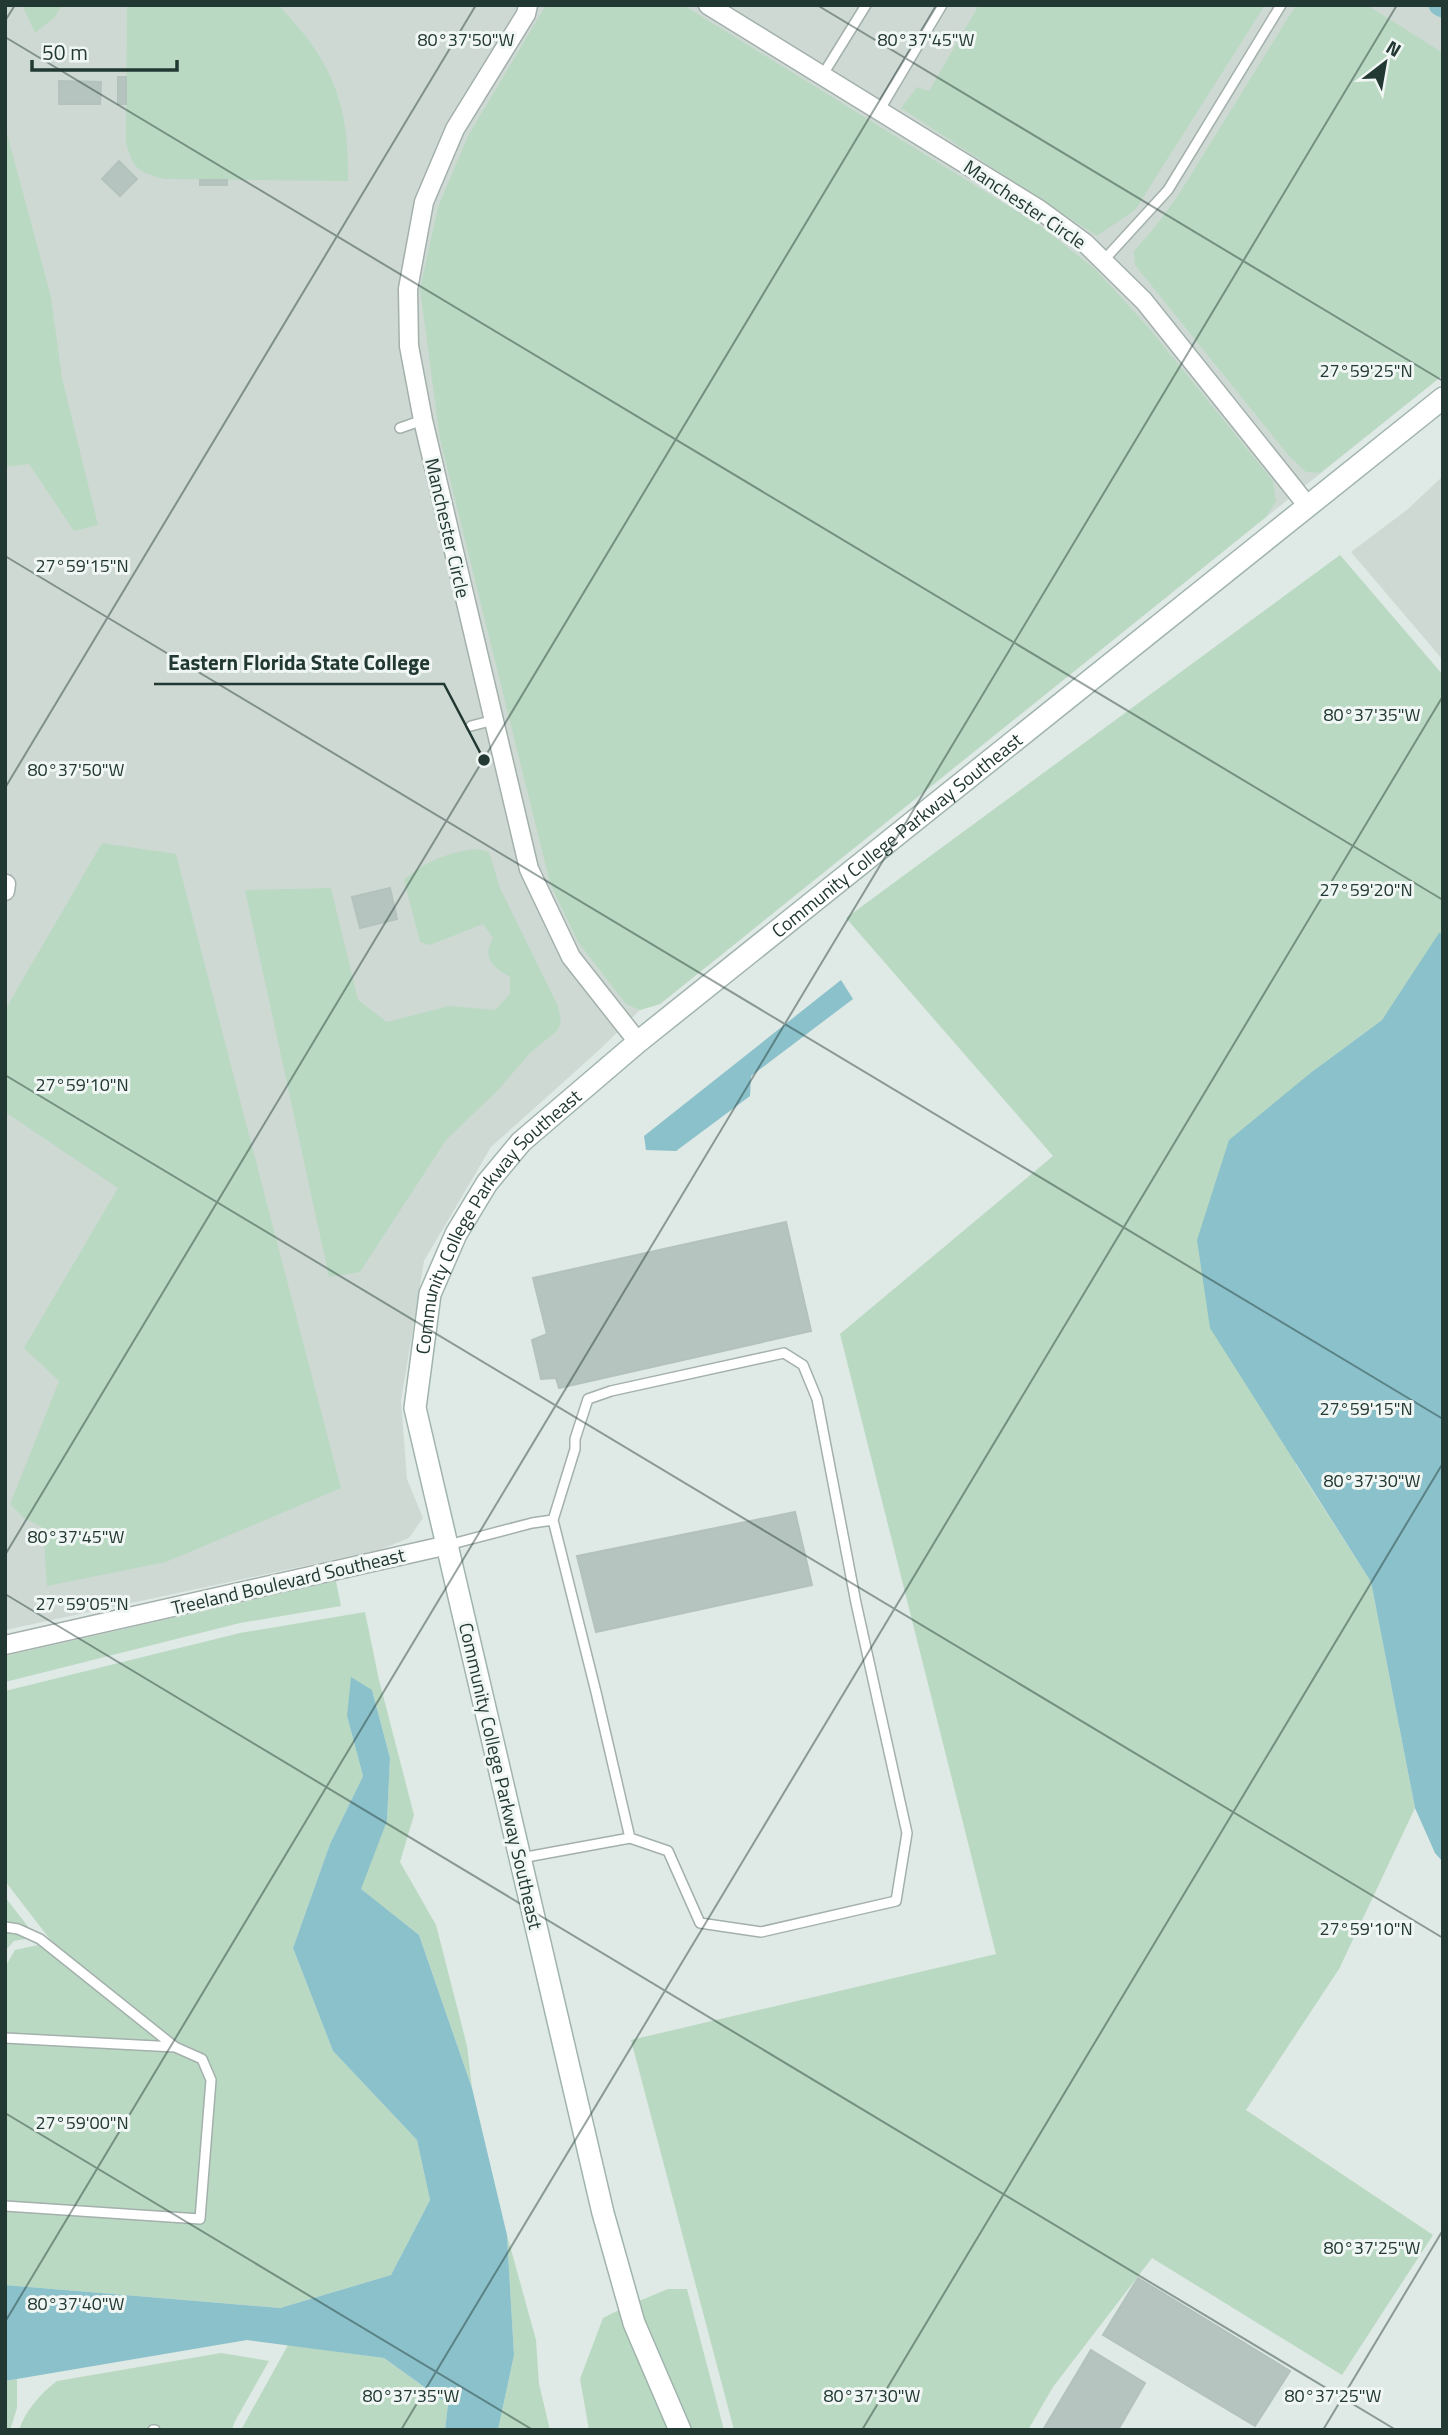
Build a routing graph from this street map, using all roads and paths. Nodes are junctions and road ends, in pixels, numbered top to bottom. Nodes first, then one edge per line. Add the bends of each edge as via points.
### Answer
1 (528, 5) edge
2 (708, 5) edge
3 (866, 5) edge
4 (942, 5) edge
5 (1281, 5) edge
6 (822, 76) junction
7 (879, 111) junction
8 (1104, 260) junction
9 (1443, 398) edge
10 (423, 420) junction
11 (400, 428) dead end
12 (1307, 505) junction
13 (494, 720) junction
14 (471, 726) dead end
15 (6, 884) edge
16 (5, 891) edge
17 (638, 1042) junction
18 (553, 1520) junction
19 (447, 1545) junction
20 (5, 1645) edge
21 (630, 1838) junction
22 (520, 1858) junction
23 (5, 1927) edge
24 (5, 2038) edge
25 (175, 2047) junction
26 (5, 2206) edge
27 (680, 2430) edge

1 - 10 street, Manchester Circle via 455,129 424,202 408,289 409,346
2 - 6 street, Manchester Circle
3 - 6 lane
4 - 7 lane
5 - 8 lane via 1168,190
6 - 7 street, Manchester Circle
7 - 8 street, Manchester Circle via 1040,210
8 - 12 street, Manchester Circle via 1144,301
9 - 12 street, Community College Parkway Southeast
10 - 11 lane
10 - 13 street, Manchester Circle
12 - 17 street, Community College Parkway Southeast
13 - 14 lane
13 - 17 street, Manchester Circle via 529,869 571,957
15 - 16 street
17 - 19 street, Community College Parkway Southeast via 512,1152 456,1234 430,1294 415,1408
18 - 19 lane
18 - 21 lane
18 - 21 lane via 589,1399 784,1353 803,1365 817,1399 907,1833 896,1901 761,1932 699,1923 668,1851
19 - 20 street, Treeland Boulevard Southeast
19 - 22 street, Community College Parkway Southeast
21 - 22 lane
22 - 27 street, Community College Parkway Southeast via 603,2213 634,2323
23 - 25 lane via 40,1939
24 - 25 lane
25 - 26 lane via 202,2059 211,2080 200,2219

